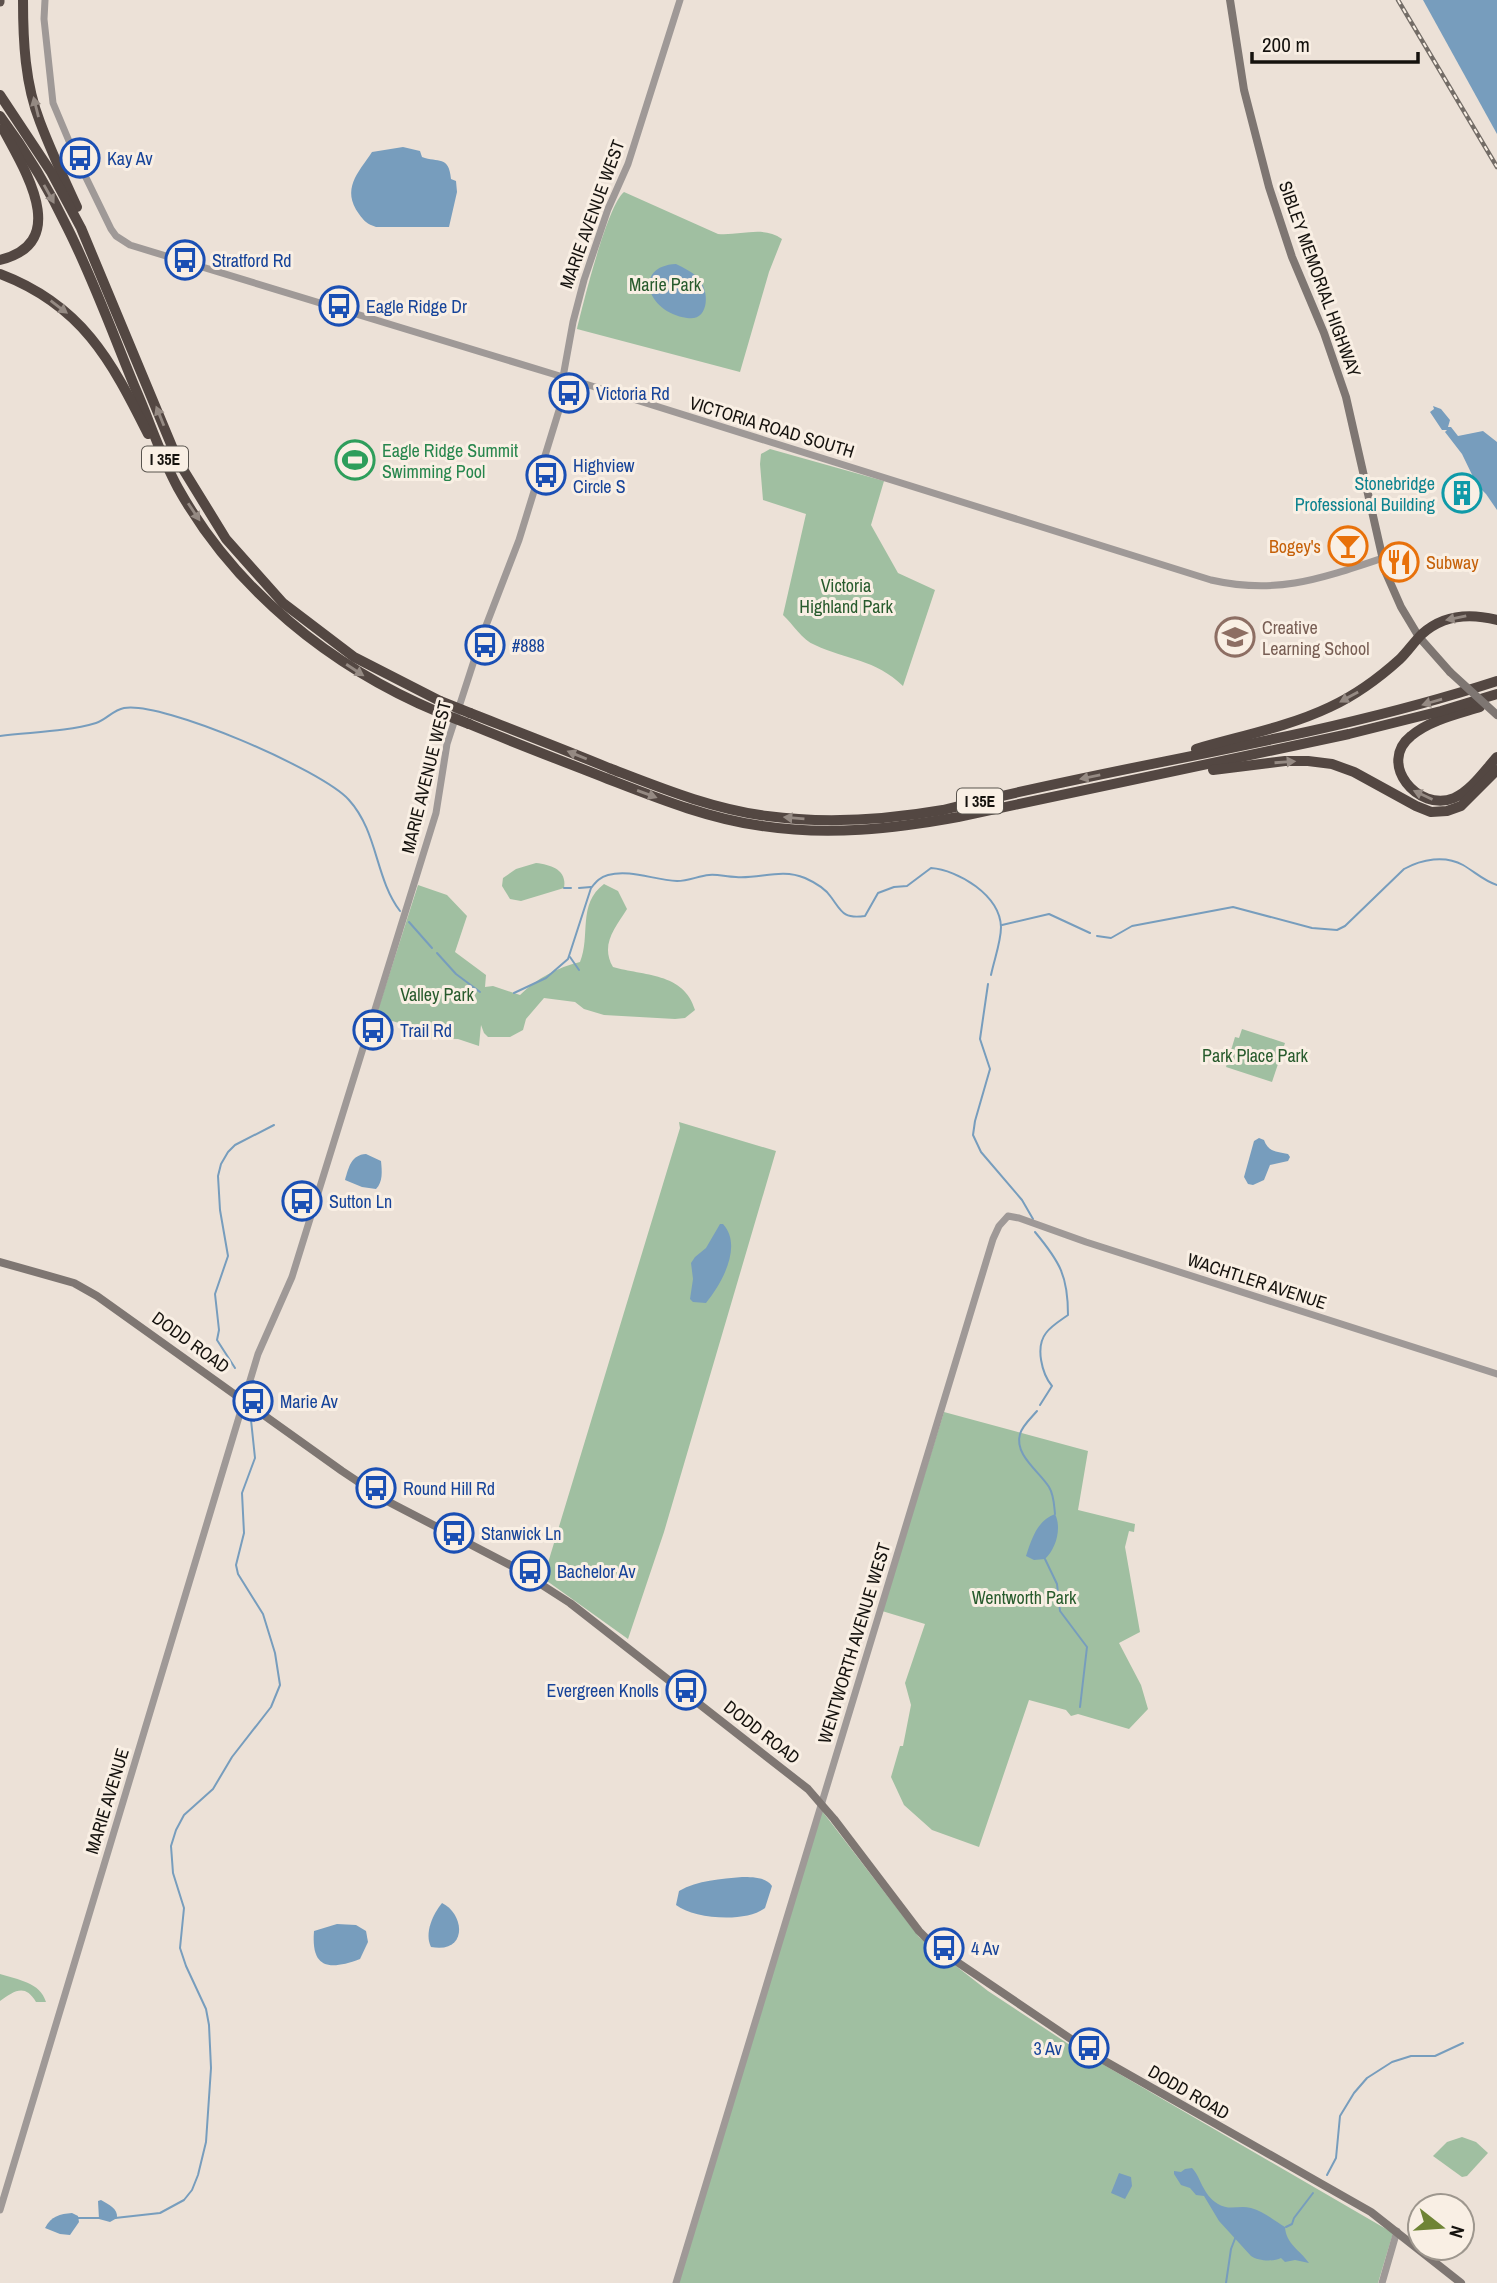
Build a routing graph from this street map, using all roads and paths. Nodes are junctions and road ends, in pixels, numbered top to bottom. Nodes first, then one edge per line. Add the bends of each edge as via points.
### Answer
1 (23, 0) edge
2 (45, 0) edge
3 (680, 0) edge
4 (1230, 0) edge
5 (0, 95) edge
6 (0, 116) edge
7 (0, 124) edge
8 (0, 260) edge
9 (0, 274) edge
10 (106, 285) junction
11 (563, 377) junction
12 (176, 485) junction
13 (1383, 558) junction
14 (1497, 620) edge
15 (1419, 637) junction
16 (1497, 681) edge
17 (1497, 694) edge
18 (1497, 701) edge
19 (439, 706) junction
20 (1497, 715) edge
21 (469, 719) junction
22 (1497, 757) edge
23 (1130, 769) junction
24 (1497, 770) edge
25 (1144, 778) junction
26 (1008, 1216) joint
27 (0, 1262) edge
28 (1497, 1374) edge
29 (244, 1400) junction
30 (821, 1804) junction
31 (0, 2210) edge
32 (1397, 2231) junction
33 (676, 2283) edge
34 (1382, 2283) edge
35 (1461, 2283) edge

10 -> 1 highway via 39,121 28,76
2 - 11 street, VICTORIA ROAD SOUTH via 53,103 116,236 130,245
3 - 11 street, MARIE AVENUE WEST via 628,164 584,280
4 - 13 main road, SIBLEY MEMORIAL HIGHWAY via 1245,98 1269,187 1346,397
5 - 10 highway, I 35E via 51,172
6 -> 12 highway, I 35E via 25,150 68,229
7 - 8 highway via 32,185 39,223 22,251
9 -> 12 highway via 42,295 90,335 119,376
19 -> 10 highway, I 35E via 354,657 293,611 226,538 178,461
11 - 13 street, VICTORIA ROAD SOUTH via 1233,586 1295,585
11 - 29 street, MARIE AVENUE WEST via 565,394 447,744 436,813 292,1277 258,1354
12 -> 19 highway, I 35E via 239,573 297,629 369,679
13 - 15 main road, SIBLEY MEMORIAL HIGHWAY via 1401,607
14 -> 15 highway via 1452,617
15 - 20 main road, SIBLEY MEMORIAL HIGHWAY, bridge
15 -> 23 highway via 1376,680 1327,709
16 -> 23 highway, I 35E via 1349,723
17 - 25 highway, I 35E via 1349,734
22 -> 18 highway via 1464,792 1438,801 1419,796 1406,784 1399,760 1404,743 1424,727
19 - 21 highway, I 35E, bridge
23 -> 21 highway, I 35E via 897,818 821,821 724,808
21 -> 25 highway, I 35E via 652,796 762,826 821,831 902,828
25 -> 24 highway via 1308,761 1354,772 1416,806 1447,811 1473,797
26 - 28 street, WACHTLER AVENUE
26 - 30 street, WENTWORTH AVENUE WEST via 993,1239
27 - 29 main road, DODD ROAD via 85,1289
29 - 30 main road, DODD ROAD via 387,1501 514,1567 570,1603 787,1771
29 - 31 street, MARIE AVENUE
30 - 32 main road, DODD ROAD via 934,1947 1096,2056
30 - 33 street, WENTWORTH AVENUE WEST
32 - 34 street
32 - 35 main road, DODD ROAD

